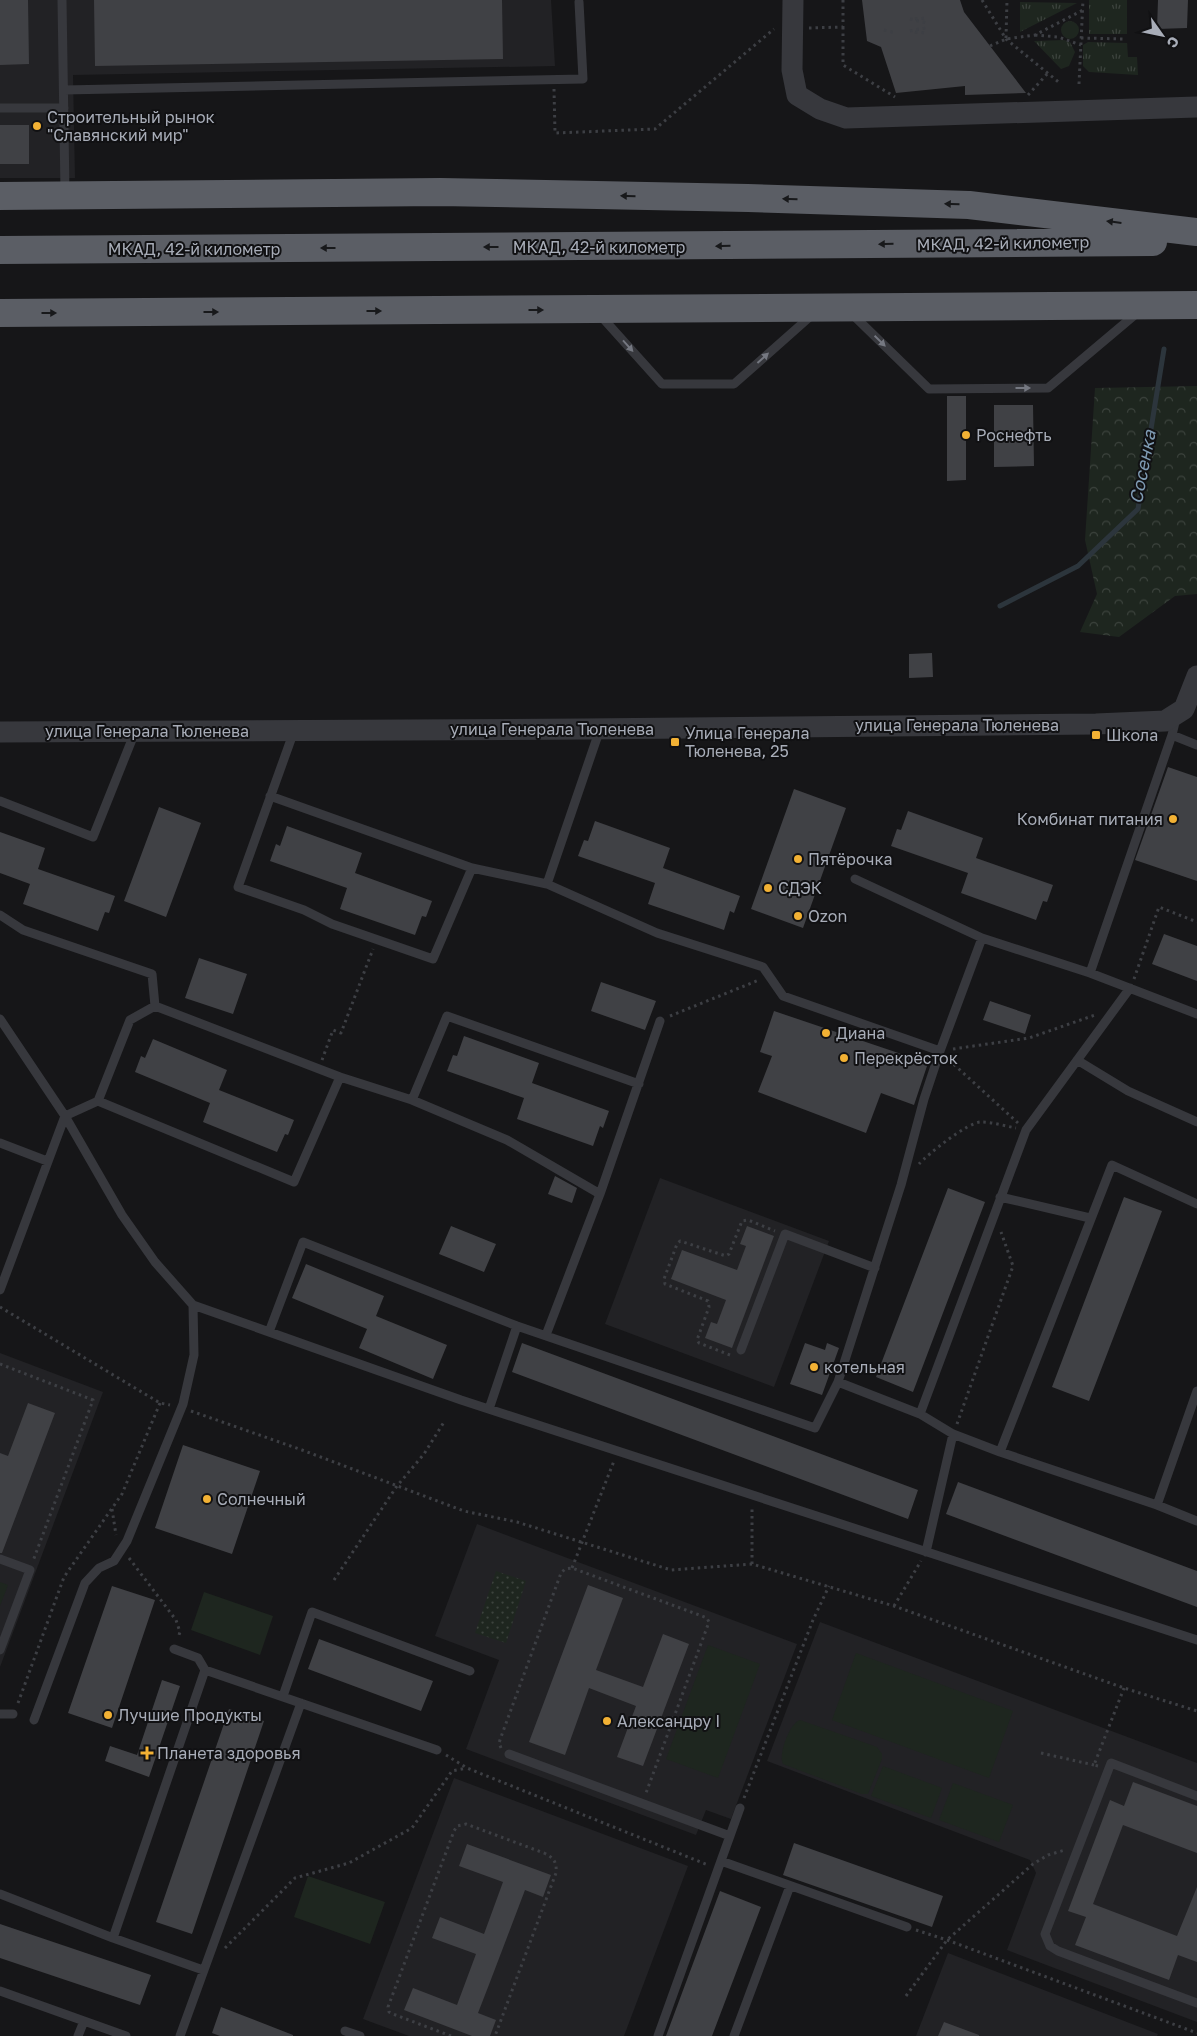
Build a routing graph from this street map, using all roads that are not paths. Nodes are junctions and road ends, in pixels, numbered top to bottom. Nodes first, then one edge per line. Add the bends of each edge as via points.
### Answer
1 (62, 0) edge
2 (793, 0) edge
3 (579, 2) dead end
4 (64, 90) junction
5 (1197, 107) edge
6 (0, 108) edge
7 (64, 108) junction
8 (65, 195) junction
9 (0, 196) edge
10 (1197, 232) edge
11 (1197, 241) edge
12 (0, 250) edge
13 (1197, 305) edge
14 (1145, 306) junction
15 (832, 307) junction
16 (595, 310) junction
17 (0, 314) edge
18 (1197, 676) edge
19 (1174, 725) junction
20 (600, 729) junction
21 (294, 730) junction
22 (0, 732) edge
23 (135, 732) junction
24 (1197, 745) edge
25 (270, 796) junction
26 (0, 801) edge
27 (472, 868) junction
28 (855, 879) dead end
29 (548, 884) junction
30 (0, 915) edge
31 (982, 938) junction
32 (1090, 973) junction
33 (1130, 988) junction
34 (156, 1006) junction
35 (1197, 1014) edge
36 (0, 1019) edge
37 (660, 1021) road end
38 (940, 1052) junction
39 (1077, 1060) junction
40 (340, 1077) junction
41 (639, 1084) junction
42 (412, 1100) junction
43 (98, 1101) junction
44 (65, 1116) junction
45 (1197, 1122) edge
46 (0, 1143) edge
47 (47, 1161) junction
48 (600, 1194) junction
49 (1000, 1196) junction
50 (1197, 1204) edge
51 (1090, 1218) junction
52 (875, 1268) junction
53 (0, 1290) edge
54 (193, 1305) junction
55 (518, 1326) junction
56 (269, 1332) junction
57 (546, 1335) junction
58 (741, 1350) road end
59 (838, 1382) junction
60 (1197, 1391) edge
61 (489, 1409) junction
62 (920, 1414) junction
63 (953, 1434) junction
64 (1000, 1452) junction
65 (1157, 1504) junction
66 (1197, 1521) edge
67 (926, 1552) junction
68 (0, 1559) edge
69 (1197, 1640) edge
70 (0, 1650) edge
71 (174, 1650) road end
72 (205, 1670) junction
73 (470, 1671) dead end
74 (282, 1696) junction
75 (301, 1703) junction
76 (0, 1714) edge
77 (14, 1714) road end
78 (34, 1720) dead end
79 (437, 1750) road end
80 (509, 1754) road end
81 (1197, 1796) edge
82 (740, 1808) road end
83 (730, 1836) junction
84 (719, 1865) junction
85 (790, 1886) junction
86 (0, 1894) edge
87 (906, 1927) road end
88 (113, 1938) junction
89 (204, 1970) junction
90 (0, 1991) edge
91 (1197, 2003) edge
92 (84, 2021) junction
93 (345, 2031) dead end
94 (78, 2036) edge
95 (126, 2036) edge
96 (180, 2036) edge
97 (360, 2036) edge
98 (658, 2036) edge
99 (734, 2036) edge

1 - 4 lane
2 - 5 street via 792,70 797,95 820,109 846,118
3 - 4 lane via 582,79
4 - 7 lane
6 - 7 lane
7 - 8 lane
8 - 9 highway
10 -> 8 highway via 969,205 440,192
11 -> 12 highway, МКАД, 42-й километр
13 - 14 highway
14 - 15 highway
15 -> 14 lane via 929,389 1048,388
15 - 16 highway
16 -> 15 lane via 662,384 734,384
17 -> 16 highway
18 - 19 street
19 - 20 street, улица Генерала Тюленева via 1165,721
19 - 24 lane
19 - 32 lane
20 - 21 street, улица Генерала Тюленева
20 - 29 lane
21 - 23 street, улица Генерала Тюленева
21 - 25 lane
22 - 23 street, улица Генерала Тюленева
23 - 26 lane via 93,837
25 - 27 lane
25 - 27 lane via 238,887 304,910 332,924 433,959
27 - 29 lane
28 - 31 lane
29 - 38 lane via 657,933 763,967 783,996
30 - 34 lane via 23,930 152,974
31 - 32 lane
31 - 38 lane
32 - 33 lane
33 - 35 lane
33 - 39 lane
34 - 40 lane
34 - 43 lane via 130,1020
36 - 44 lane
37 - 41 lane
38 - 52 lane
39 - 45 lane via 1128,1091
39 - 49 lane via 1026,1130
40 - 42 lane
40 - 43 lane via 294,1182
41 - 42 lane via 447,1016
41 - 48 lane
42 - 48 lane via 507,1140
43 - 44 lane
44 - 47 lane
44 - 54 lane via 122,1215 155,1262
46 - 47 lane
47 - 53 lane
48 - 57 lane
49 - 51 lane
49 - 62 lane
50 - 51 lane via 1112,1165
51 - 64 lane
52 - 58 lane via 785,1234
52 - 59 lane
54 - 56 lane
54 - 78 lane via 194,1355 181,1408 126,1541 114,1561 99,1568 85,1583
55 - 56 lane via 303,1242
55 - 57 lane
55 - 61 lane
56 - 61 lane
57 - 59 lane via 815,1428
59 - 62 lane
60 - 65 lane
61 - 67 lane
62 - 63 lane
63 - 64 lane
63 - 67 lane
64 - 65 lane
65 - 66 lane
67 - 69 lane
68 - 70 lane via 30,1570
71 - 72 lane via 198,1658
72 - 74 lane
72 - 88 lane
73 - 74 lane via 312,1612
74 - 75 lane
75 - 79 lane
75 - 89 lane
76 - 77 lane
80 - 83 lane
81 - 91 lane via 1111,1764 1045,1934 1050,1946 1058,1951
82 - 83 lane
83 - 84 lane
84 - 85 lane
84 - 98 lane
85 - 87 lane
85 - 99 lane
86 - 88 lane
88 - 89 lane
89 - 96 lane
90 - 92 lane
92 - 94 lane
92 - 95 lane
93 - 97 lane

